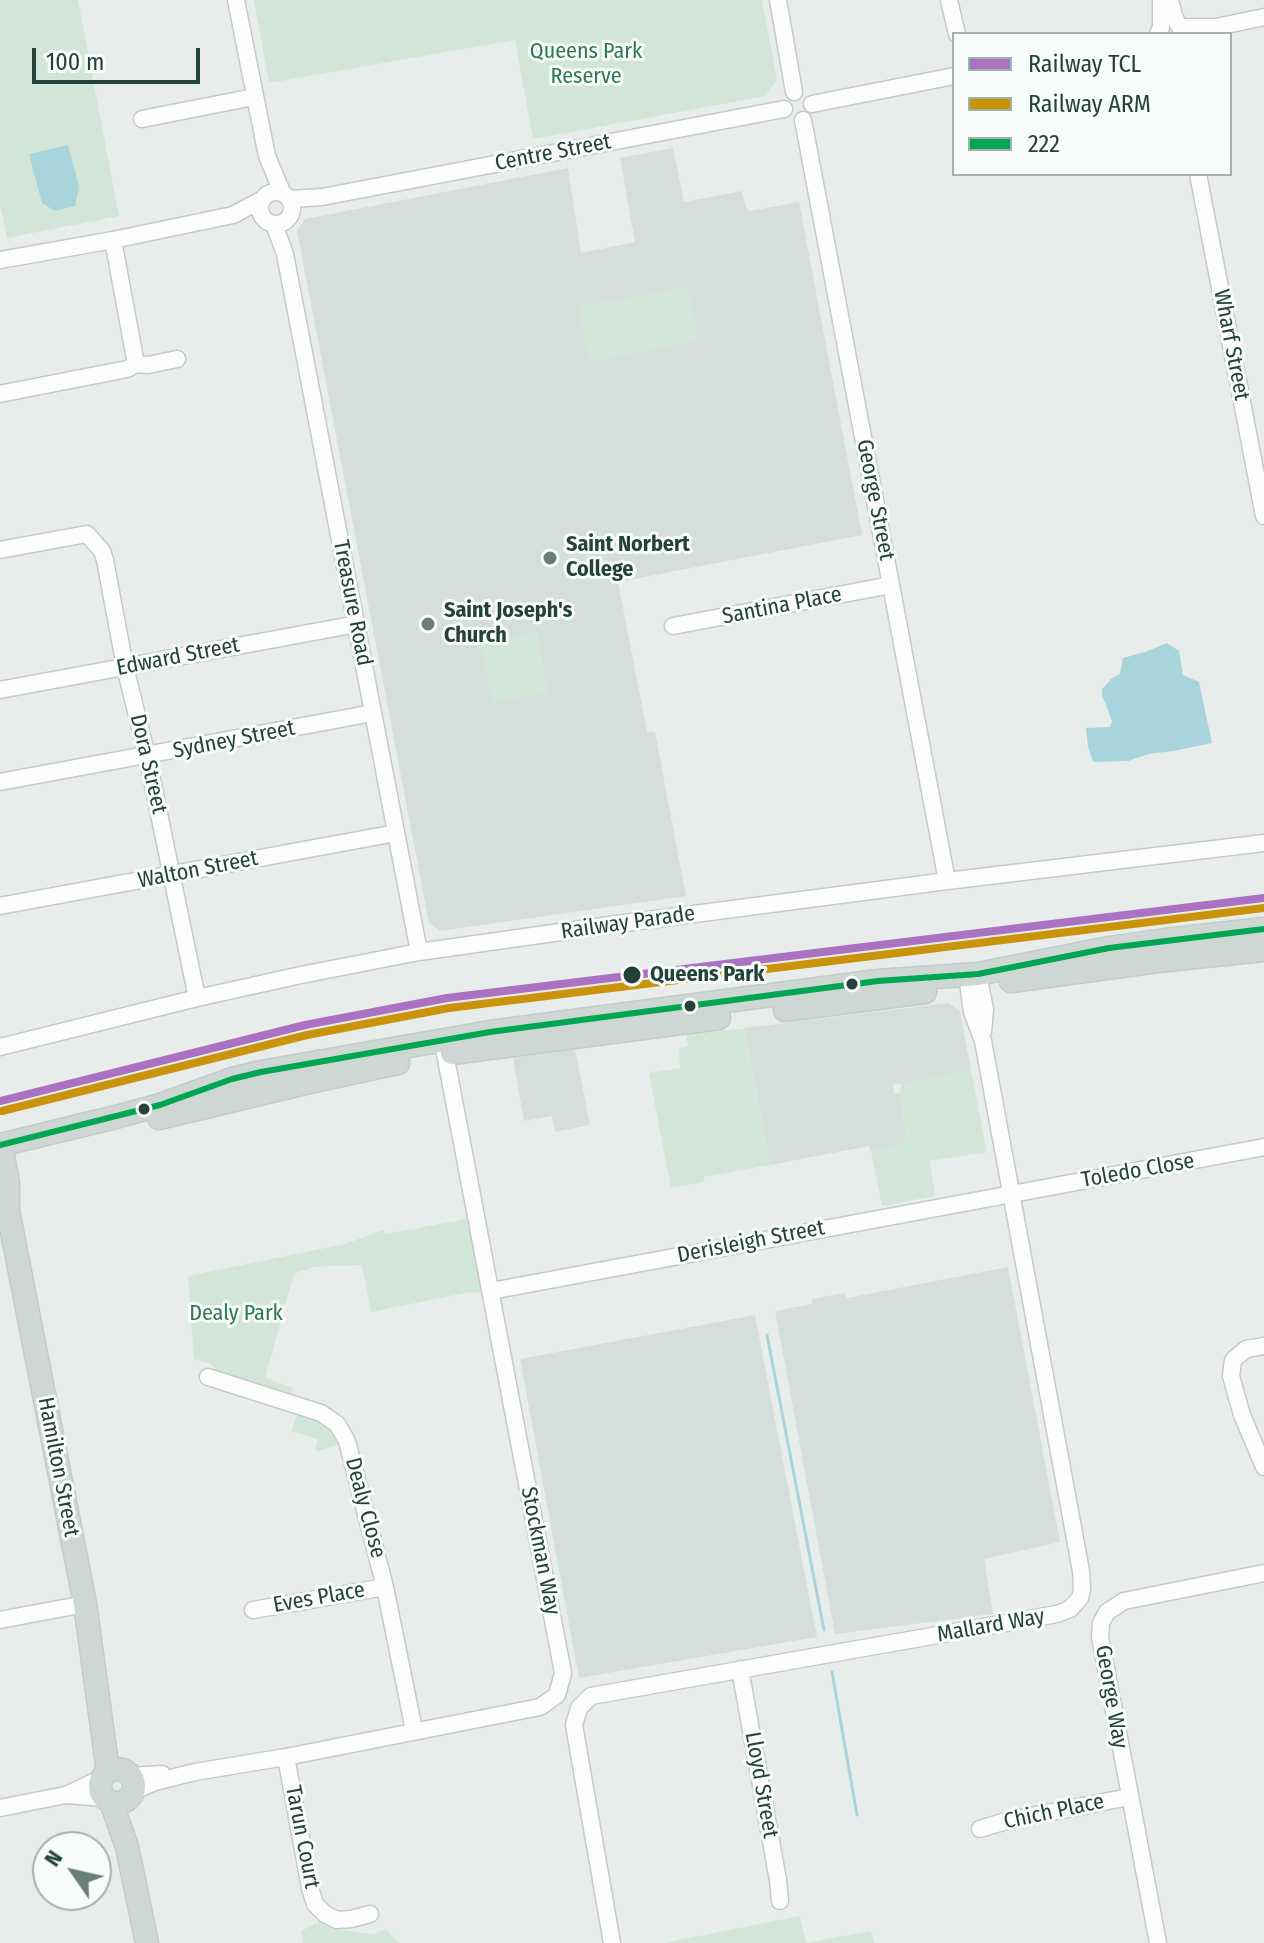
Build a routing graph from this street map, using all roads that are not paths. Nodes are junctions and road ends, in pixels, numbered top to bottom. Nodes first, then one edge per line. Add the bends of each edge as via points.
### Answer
1 (236, 0) edge
2 (778, 0) edge
3 (949, 0) edge
4 (1161, 0) edge
5 (1170, 0) edge
6 (1264, 17) edge
7 (1181, 29) edge
8 (1208, 30) edge
9 (957, 32) edge
10 (1157, 32) edge
11 (952, 76) edge
12 (794, 92) junction
13 (254, 97) junction
14 (812, 104) junction
15 (784, 109) junction
16 (142, 119) dead end
17 (803, 120) junction
18 (1198, 176) edge
19 (277, 207) junction
20 (113, 240) junction
21 (0, 260) edge
22 (177, 359) dead end
23 (136, 364) junction
24 (0, 394) edge
25 (1264, 516) edge
26 (0, 550) edge
27 (891, 585) junction
28 (357, 624) junction
29 (673, 626) dead end
30 (125, 667) junction
31 (0, 690) edge
32 (373, 713) junction
33 (147, 756) junction
34 (0, 782) edge
35 (396, 833) junction
36 (1264, 843) edge
37 (173, 874) junction
38 (947, 881) junction
39 (0, 906) edge
40 (1264, 929) edge
41 (1264, 950) edge
42 (419, 952) junction
43 (973, 980) junction
44 (197, 998) junction
45 (0, 1047) edge
46 (444, 1048) junction
47 (1264, 1147) edge
48 (1, 1149) edge
49 (1011, 1194) junction
50 (4, 1202) edge
51 (491, 1291) junction
52 (1264, 1346) edge
53 (208, 1377) dead end
54 (1264, 1467) edge
55 (1264, 1573) edge
56 (385, 1587) junction
57 (85, 1604) junction
58 (253, 1610) dead end
59 (0, 1620) edge
60 (740, 1669) junction
61 (414, 1730) junction
62 (286, 1757) junction
63 (118, 1786) junction
64 (1129, 1797) junction
65 (0, 1808) edge
66 (980, 1829) dead end
67 (780, 1901) dead end
68 (370, 1914) dead end
69 (147, 1943) edge
70 (612, 1943) edge
71 (1158, 1943) edge

1 - 13 street, Treasure Road
2 - 12 street
3 - 9 street
4 - 10 street
5 - 7 street
6 - 8 street
7 - 8 street
7 - 10 street via 1170,23
11 - 14 street
12 - 14 street via 804,93
12 - 15 street
13 - 16 street
13 - 19 street, Treasure Road
14 - 17 street
15 - 17 street via 791,119
15 - 19 street, Centre Street
17 - 27 street, George Street
18 - 25 street, Wharf Street
19 - 20 street, Centre Street
19 - 28 street, Treasure Road
20 - 21 street, Centre Street
20 - 23 street
22 - 23 street
23 - 24 street
26 - 30 street, Dora Street via 87,534 98,544
27 - 29 street, Santina Place
27 - 38 street, George Street
28 - 30 street, Edward Street
28 - 32 street, Treasure Road
30 - 31 street, Edward Street
30 - 33 street, Dora Street
32 - 33 street, Sydney Street
32 - 35 street, Treasure Road
33 - 34 street, Sydney Street
33 - 37 street, Dora Street
35 - 37 street, Walton Street
35 - 42 street, Treasure Road
36 - 38 street, Railway Parade
37 - 39 street, Walton Street
37 - 44 street, Dora Street
38 - 42 street, Railway Parade
40 - 43 main road via 1123,946
41 - 43 main road
42 - 44 street, Railway Parade
43 - 46 main road via 878,981 490,1032
43 - 49 street, Mallard Way via 985,1009 983,1041
44 - 45 street, Railway Parade
46 - 48 main road via 261,1072
46 - 51 street, Stockman Way
47 - 49 street, Toledo Close
48 - 50 main road, Hamilton Street via 8,1183
49 - 51 street, Derisleigh Street
49 - 60 street, Mallard Way via 1081,1571 1080,1598 1057,1614
50 - 57 main road, Hamilton Street
51 - 61 street, Stockman Way via 563,1673 557,1695 540,1707
52 - 54 street via 1246,1349 1233,1360 1231,1376
53 - 56 street, Dealy Close via 321,1413 337,1424 347,1441
55 - 64 street, George Way via 1124,1601 1103,1617 1100,1637
56 - 58 street, Eves Place
56 - 61 street, Dealy Close
57 - 59 street
57 - 63 main road, Hamilton Street via 102,1723
60 - 67 street, Lloyd Street
60 - 70 street, Mallard Way via 591,1696 579,1708 574,1725
61 - 62 street, Stockman Way
62 - 63 street, Stockman Way
62 - 68 street, Tarun Court via 315,1904 337,1920
63 - 65 street, Stockman Way
63 - 69 main road, Hamilton Street via 130,1815 127,1847
64 - 66 street, Chich Place
64 - 71 street, George Way

